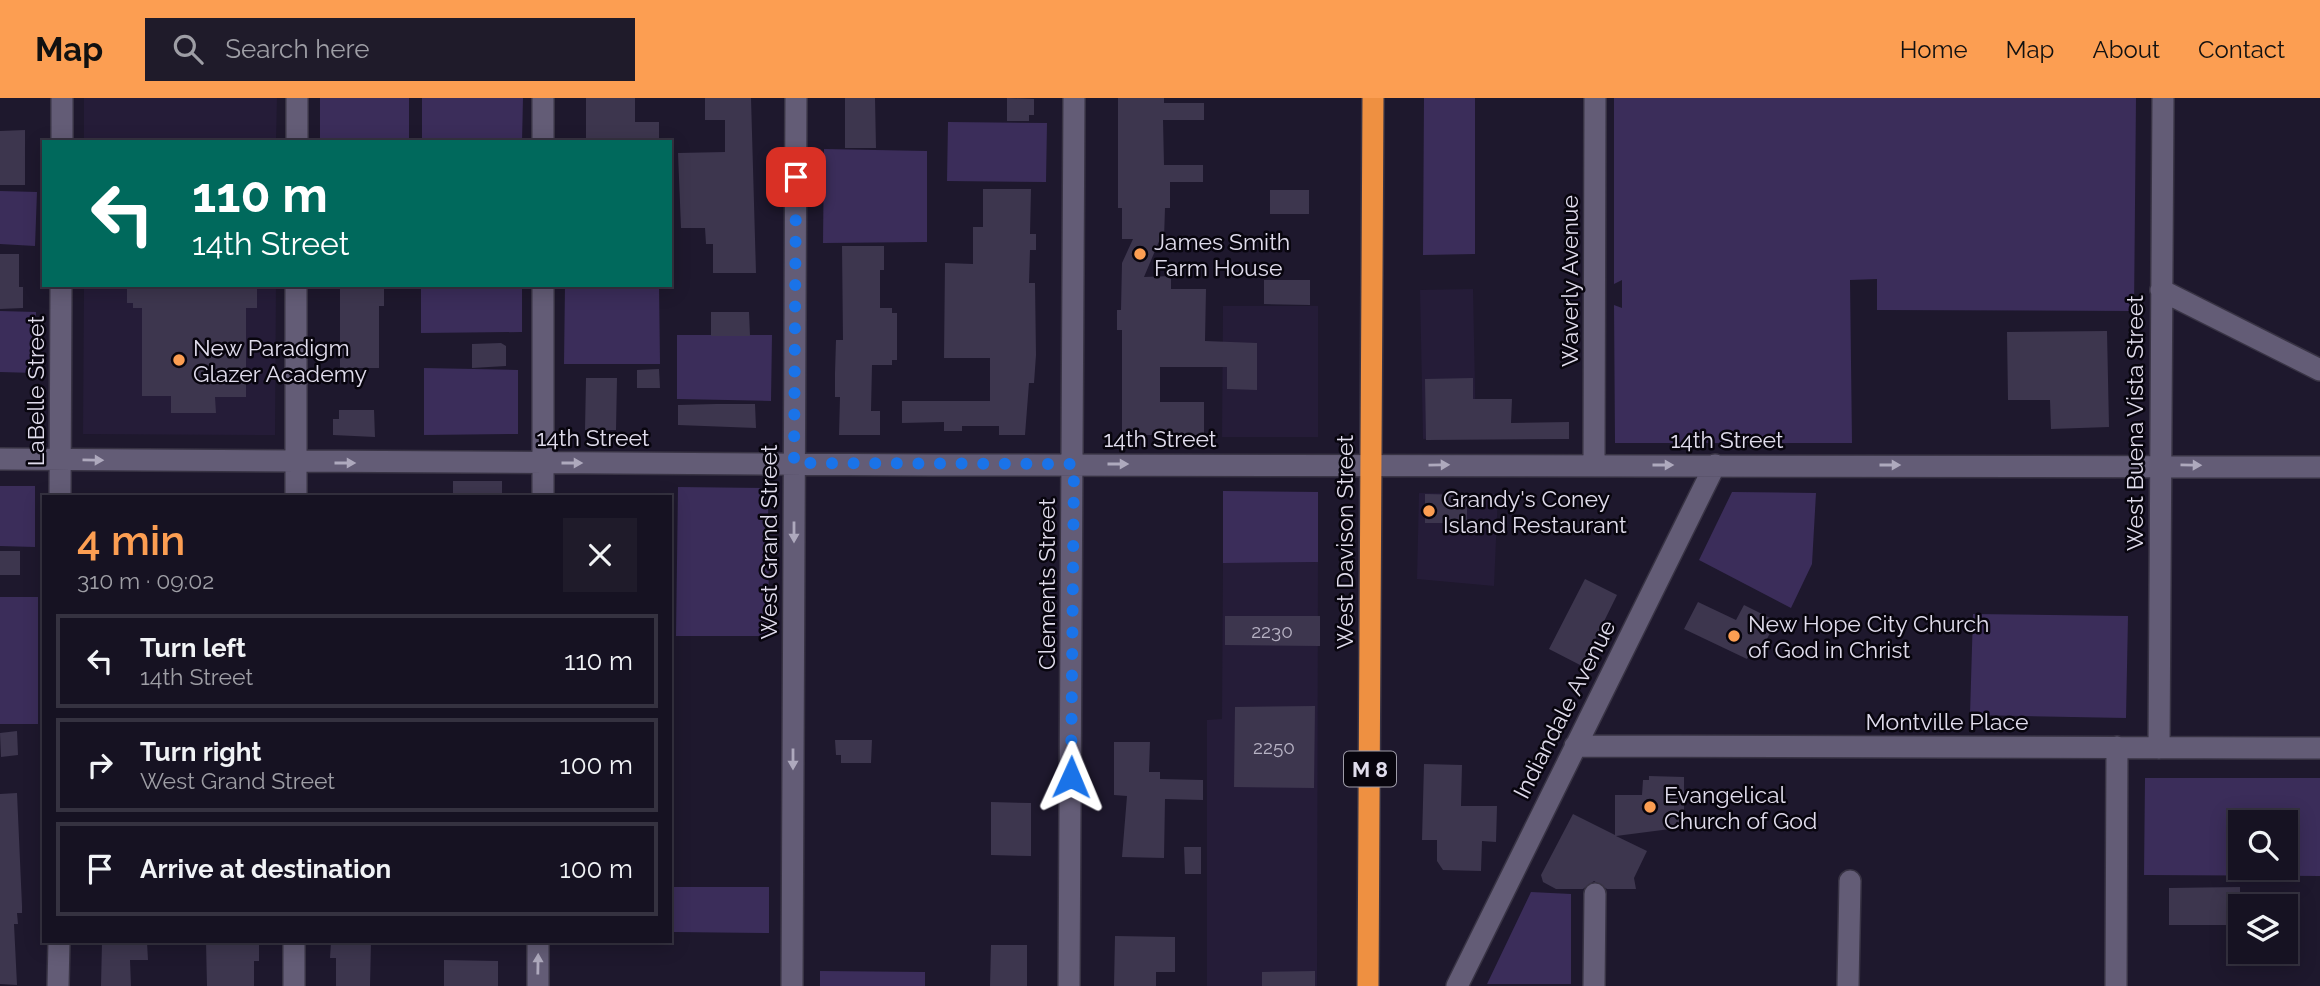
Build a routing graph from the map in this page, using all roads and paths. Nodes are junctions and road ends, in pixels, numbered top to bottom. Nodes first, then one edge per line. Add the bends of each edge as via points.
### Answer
1 (62, 98) edge
2 (297, 98) edge
3 (543, 98) edge
4 (796, 98) edge
5 (1074, 98) edge
6 (1373, 98) edge
7 (1595, 98) edge
8 (2163, 98) edge
9 (62, 140) edge
10 (297, 140) edge
11 (543, 140) edge
12 (61, 287) edge
13 (296, 287) edge
14 (543, 287) edge
15 (2161, 290) junction
16 (2320, 370) edge
17 (0, 459) edge
18 (61, 460) junction
19 (543, 462) junction
20 (296, 463) junction
21 (794, 463) junction
22 (1074, 464) junction
23 (1594, 464) junction
24 (1715, 465) junction
25 (1371, 466) junction
26 (2158, 466) junction
27 (2320, 467) edge
28 (61, 495) edge
29 (296, 495) edge
30 (543, 495) edge
31 (1575, 746) junction
32 (2117, 747) junction
33 (2159, 748) junction
34 (2320, 748) edge
35 (1850, 881) dead end
36 (1595, 894) dead end
37 (59, 943) edge
38 (294, 943) edge
39 (538, 943) edge
40 (1454, 983) edge
41 (58, 986) edge
42 (294, 986) edge
43 (538, 986) edge
44 (792, 986) edge
45 (1069, 986) edge
46 (1368, 986) edge
47 (1594, 986) edge
48 (1848, 986) edge
49 (2116, 986) edge

1 - 9 street
2 - 10 street
3 - 11 street
4 - 21 street, West Grand Street
5 - 22 street, Clements Street
6 - 25 highway, West Davison Street / M 8
7 - 23 street, Waverly Avenue
8 - 15 street, West Buena Vista Street
12 - 18 street, LaBelle Street
13 - 20 street
14 - 19 street
15 - 16 street
15 - 26 street, West Buena Vista Street
17 - 18 street, 14th Street
18 -> 20 street, 14th Street
18 - 28 street, LaBelle Street
20 -> 19 street, 14th Street
19 -> 21 street, 14th Street
19 - 30 street
20 - 29 street
21 - 22 street, 14th Street
21 -> 44 street, West Grand Street
22 -> 25 street, 14th Street
22 - 45 street, Clements Street
23 -> 24 street, 14th Street
25 -> 23 street, 14th Street
24 -> 26 street, 14th Street
24 - 31 street, Indiandale Avenue
25 - 46 highway, West Davison Street / M 8
26 -> 27 street, 14th Street
26 - 33 street, West Buena Vista Street
31 - 32 street, Montville Place
31 - 40 street, Indiandale Avenue
32 - 33 street, Montville Place
32 - 49 street
33 - 34 street, Montville Place
35 - 48 street
36 - 47 street
37 - 41 street
38 - 42 street
43 -> 39 street

